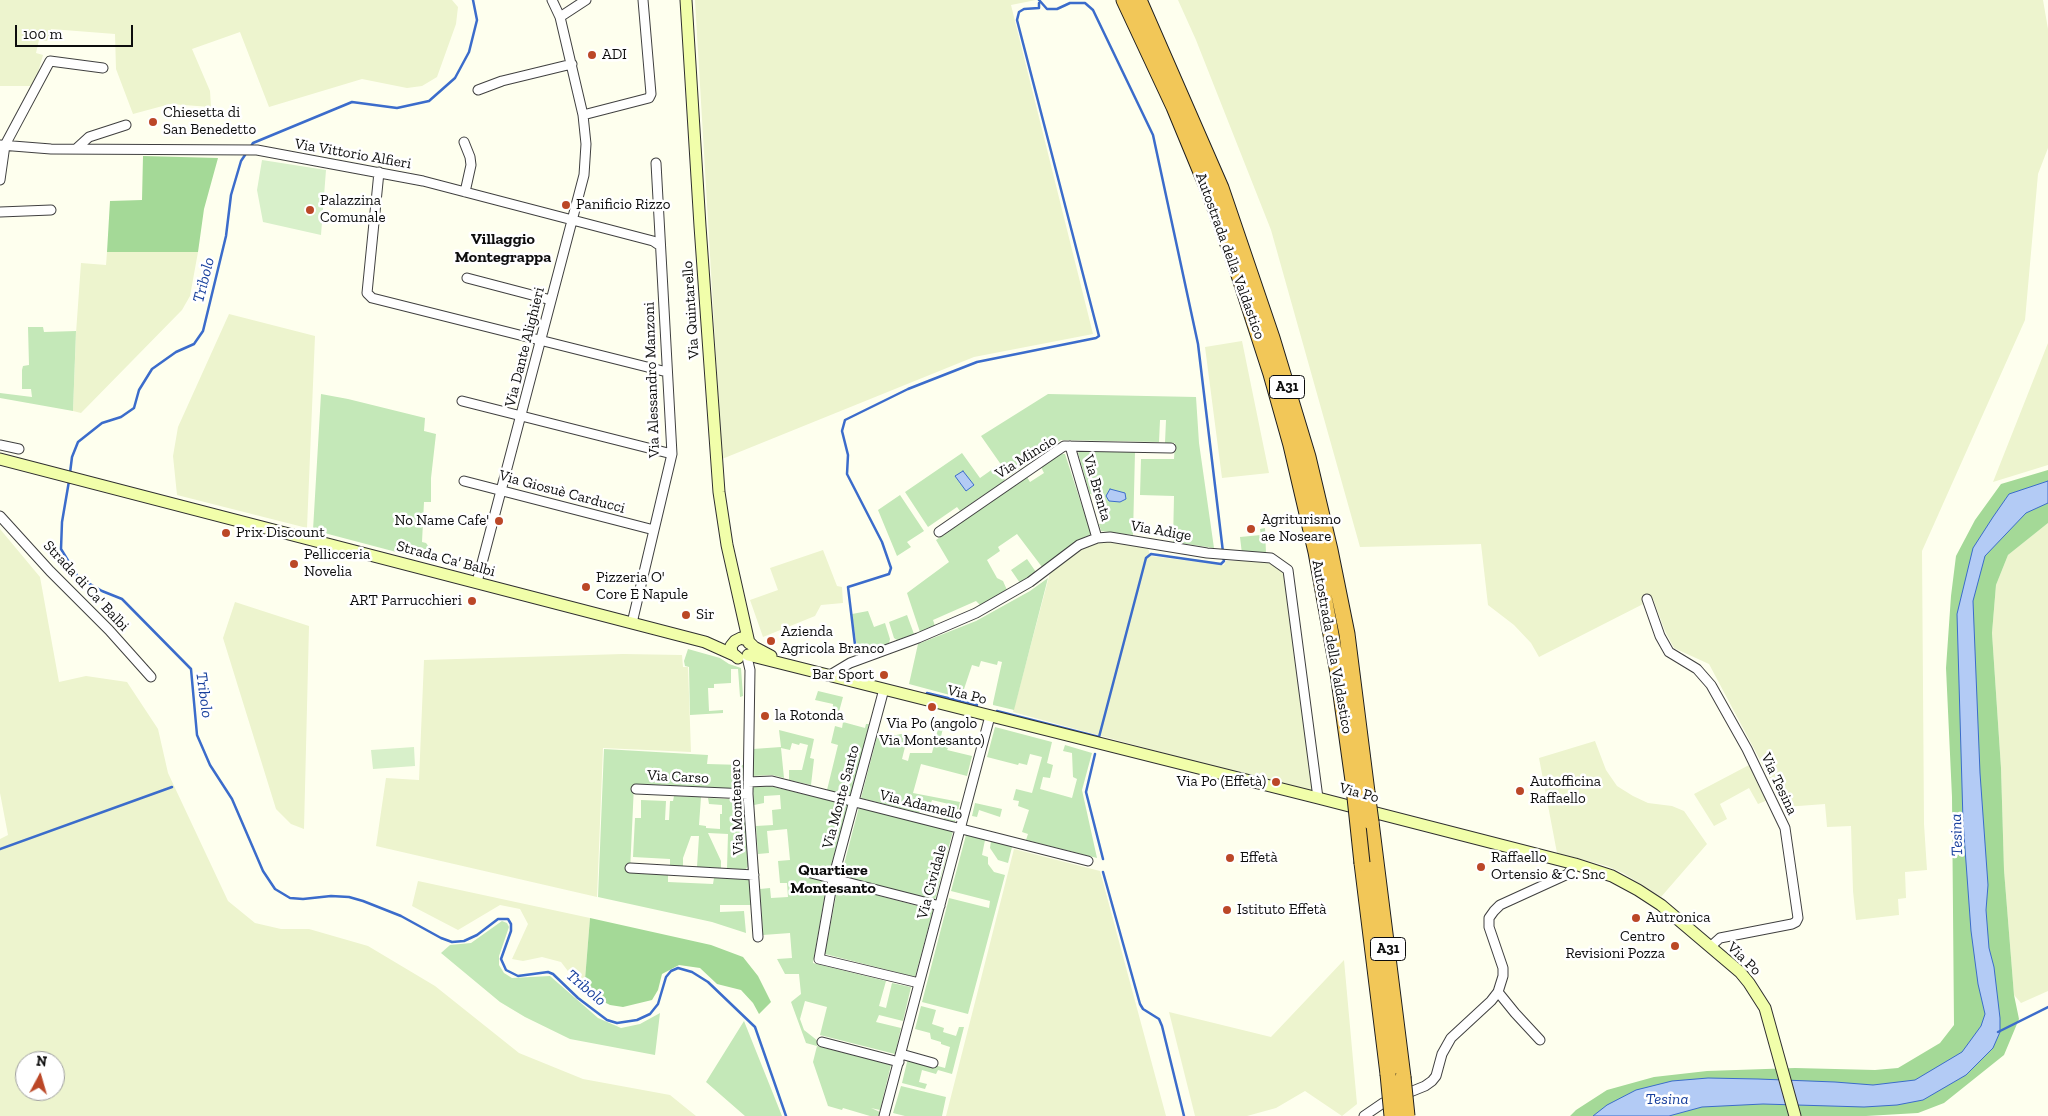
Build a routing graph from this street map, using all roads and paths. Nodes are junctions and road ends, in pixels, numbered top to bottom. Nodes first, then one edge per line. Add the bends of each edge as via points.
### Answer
1 (552, 0) edge
2 (586, 0) edge
3 (643, 0) edge
4 (686, 0) edge
5 (1124, 0) edge
6 (1139, 0) edge
7 (560, 16) junction
8 (572, 64) junction
9 (103, 68) dead end
10 (478, 90) dead end
11 (583, 115) junction
12 (126, 125) dead end
13 (464, 142) dead end
14 (3, 145) edge
15 (78, 148) junction
16 (656, 162) dead end
17 (379, 172) junction
18 (0, 180) edge
19 (465, 192) junction
20 (51, 210) dead end
21 (0, 212) edge
22 (573, 220) junction
23 (659, 245) junction
24 (467, 278) dead end
25 (551, 300) junction
26 (541, 340) junction
27 (667, 372) junction
28 (462, 401) dead end
29 (522, 416) junction
30 (0, 445) edge
31 (1070, 446) junction
32 (1171, 448) dead end
33 (20, 449) dead end
34 (672, 454) junction
35 (0, 459) edge
36 (464, 481) dead end
37 (502, 491) junction
38 (0, 516) edge
39 (654, 530) junction
40 (939, 532) dead end
41 (1097, 538) junction
42 (477, 582) junction
43 (1647, 599) dead end
44 (743, 616) junction
45 (632, 623) junction
46 (735, 640) junction
47 (706, 642) junction
48 (744, 652) junction
49 (830, 675) junction
50 (150, 677) dead end
51 (884, 689) junction
52 (990, 716) junction
53 (748, 782) junction
54 (636, 789) dead end
55 (1361, 790) junction
56 (748, 794) junction
57 (1318, 798) junction
58 (855, 802) junction
59 (961, 828) junction
60 (1088, 861) dead end
61 (1575, 864) junction
62 (630, 868) dead end
63 (807, 872) dead end
64 (754, 875) junction
65 (833, 879) junction
66 (940, 906) junction
67 (758, 937) dead end
68 (1710, 946) junction
69 (920, 983) junction
70 (1498, 992) junction
71 (1540, 1040) dead end
72 (822, 1042) dead end
73 (900, 1058) junction
74 (933, 1063) dead end
75 (1395, 1076) junction
76 (884, 1116) edge
77 (1364, 1116) edge
78 (1392, 1116) edge
79 (1407, 1116) edge
80 (1795, 1116) edge

1 - 7 street, Via Dante Alighieri
2 - 7 street
3 - 11 street via 649,98
4 - 44 main road, Via Quintarello via 719,492
5 - 55 highway, Autostrada della Valdastico / A31 via 1210,194 1271,374 1316,552
6 - 55 highway, A31 via 1220,188 1272,338 1308,457 1347,634
7 - 8 street, Via Dante Alighieri
8 - 10 street
8 - 11 street, Via Dante Alighieri
9 - 14 street via 50,60
11 - 22 street, Via Dante Alighieri via 586,144 584,175
12 - 15 street via 89,137
13 - 19 street via 471,165
14 - 15 street, Via Vittorio Alfieri
14 - 18 street
15 - 17 street, Via Vittorio Alfieri via 257,150
16 - 23 street, Via Alessandro Manzoni
17 - 19 street, Via Vittorio Alfieri
17 - 26 street via 367,292 372,298
19 - 22 street, Via Vittorio Alfieri
20 - 21 street
22 - 23 street, Via Vittorio Alfieri
22 - 25 street, Via Dante Alighieri
23 - 27 street, Via Alessandro Manzoni
24 - 25 street
25 - 26 street, Via Dante Alighieri
26 - 27 street
26 - 29 street, Via Dante Alighieri
27 - 34 street, Via Alessandro Manzoni
28 - 29 street
29 - 34 street
29 - 37 street, Via Dante Alighieri
30 - 33 street
31 - 32 street, Via Mincio
31 - 40 street, Via Mincio via 1064,446
31 - 41 street, Via Brenta
34 - 39 street, Via Alessandro Manzoni
35 - 42 main road, Strada Ca' Balbi
36 - 37 street, Via Giosuè Carducci
37 - 39 street, Via Giosuè Carducci
37 - 42 street, Via Dante Alighieri
38 - 50 street, Strada di Ca' Balbi
39 - 45 street, Via Alessandro Manzoni
41 - 49 street, Via Adige via 1078,545 1030,582 976,613 850,663
41 - 57 street, Via Adige via 1110,536 1223,554 1271,558 1288,570
42 - 45 main road, Strada Ca' Balbi
43 - 68 street, Via Tesina via 1660,636 1670,652 1697,669 1710,685 1747,748 1785,828 1796,922 1720,938
44 - 46 main road, Via Quintarello
44 - 48 main road, Via Quintarello
45 - 47 main road, Strada Ca' Balbi
46 - 47 main road, Strada Ca' Balbi
46 - 48 main road via 731,647
47 - 48 main road, Strada Ca' Balbi
48 - 49 main road, Via Po
48 - 53 street, Via Montenero via 743,663 750,676
49 - 51 main road, Via Po
51 - 52 main road, Via Po
51 - 58 street, Via Monte Santo
52 - 57 main road, Via Po
52 - 59 street, Via Cividale
53 - 56 street, Via Montenero
53 - 58 street, Via Adamello via 772,781
54 - 56 street, Via Carso
55 - 75 highway, Autostrada della Valdastico / A31, bridge via 1362,863
55 - 75 highway, Autostrada della Valdastico / A31, bridge via 1371,822
56 - 64 street, Via Montenero
57 - 61 main road, Via Po
58 - 59 street, Via Adamello
58 - 65 street, Via Monte Santo
59 - 60 street, Via Adamello
59 - 66 street, Via Cividale
61 - 68 main road, Via Po via 1612,876 1638,890
61 - 70 street via 1568,874 1500,905 1489,918 1503,968
62 - 64 street
63 - 65 street
64 - 67 street, Via Montenero
65 - 66 street
65 - 69 street, Via Monte Santo via 819,959
66 - 69 street, Via Cividale
68 - 80 main road, Via Po via 1758,994 1767,1014
69 - 73 street, Via Cividale
70 - 71 street
70 - 77 street via 1451,1038 1432,1081 1383,1103
72 - 73 street
73 - 74 street
73 - 76 street, Via Cividale
75 - 78 highway, Autostrada della Valdastico / A31, bridge
75 - 79 highway, Autostrada della Valdastico / A31, bridge

